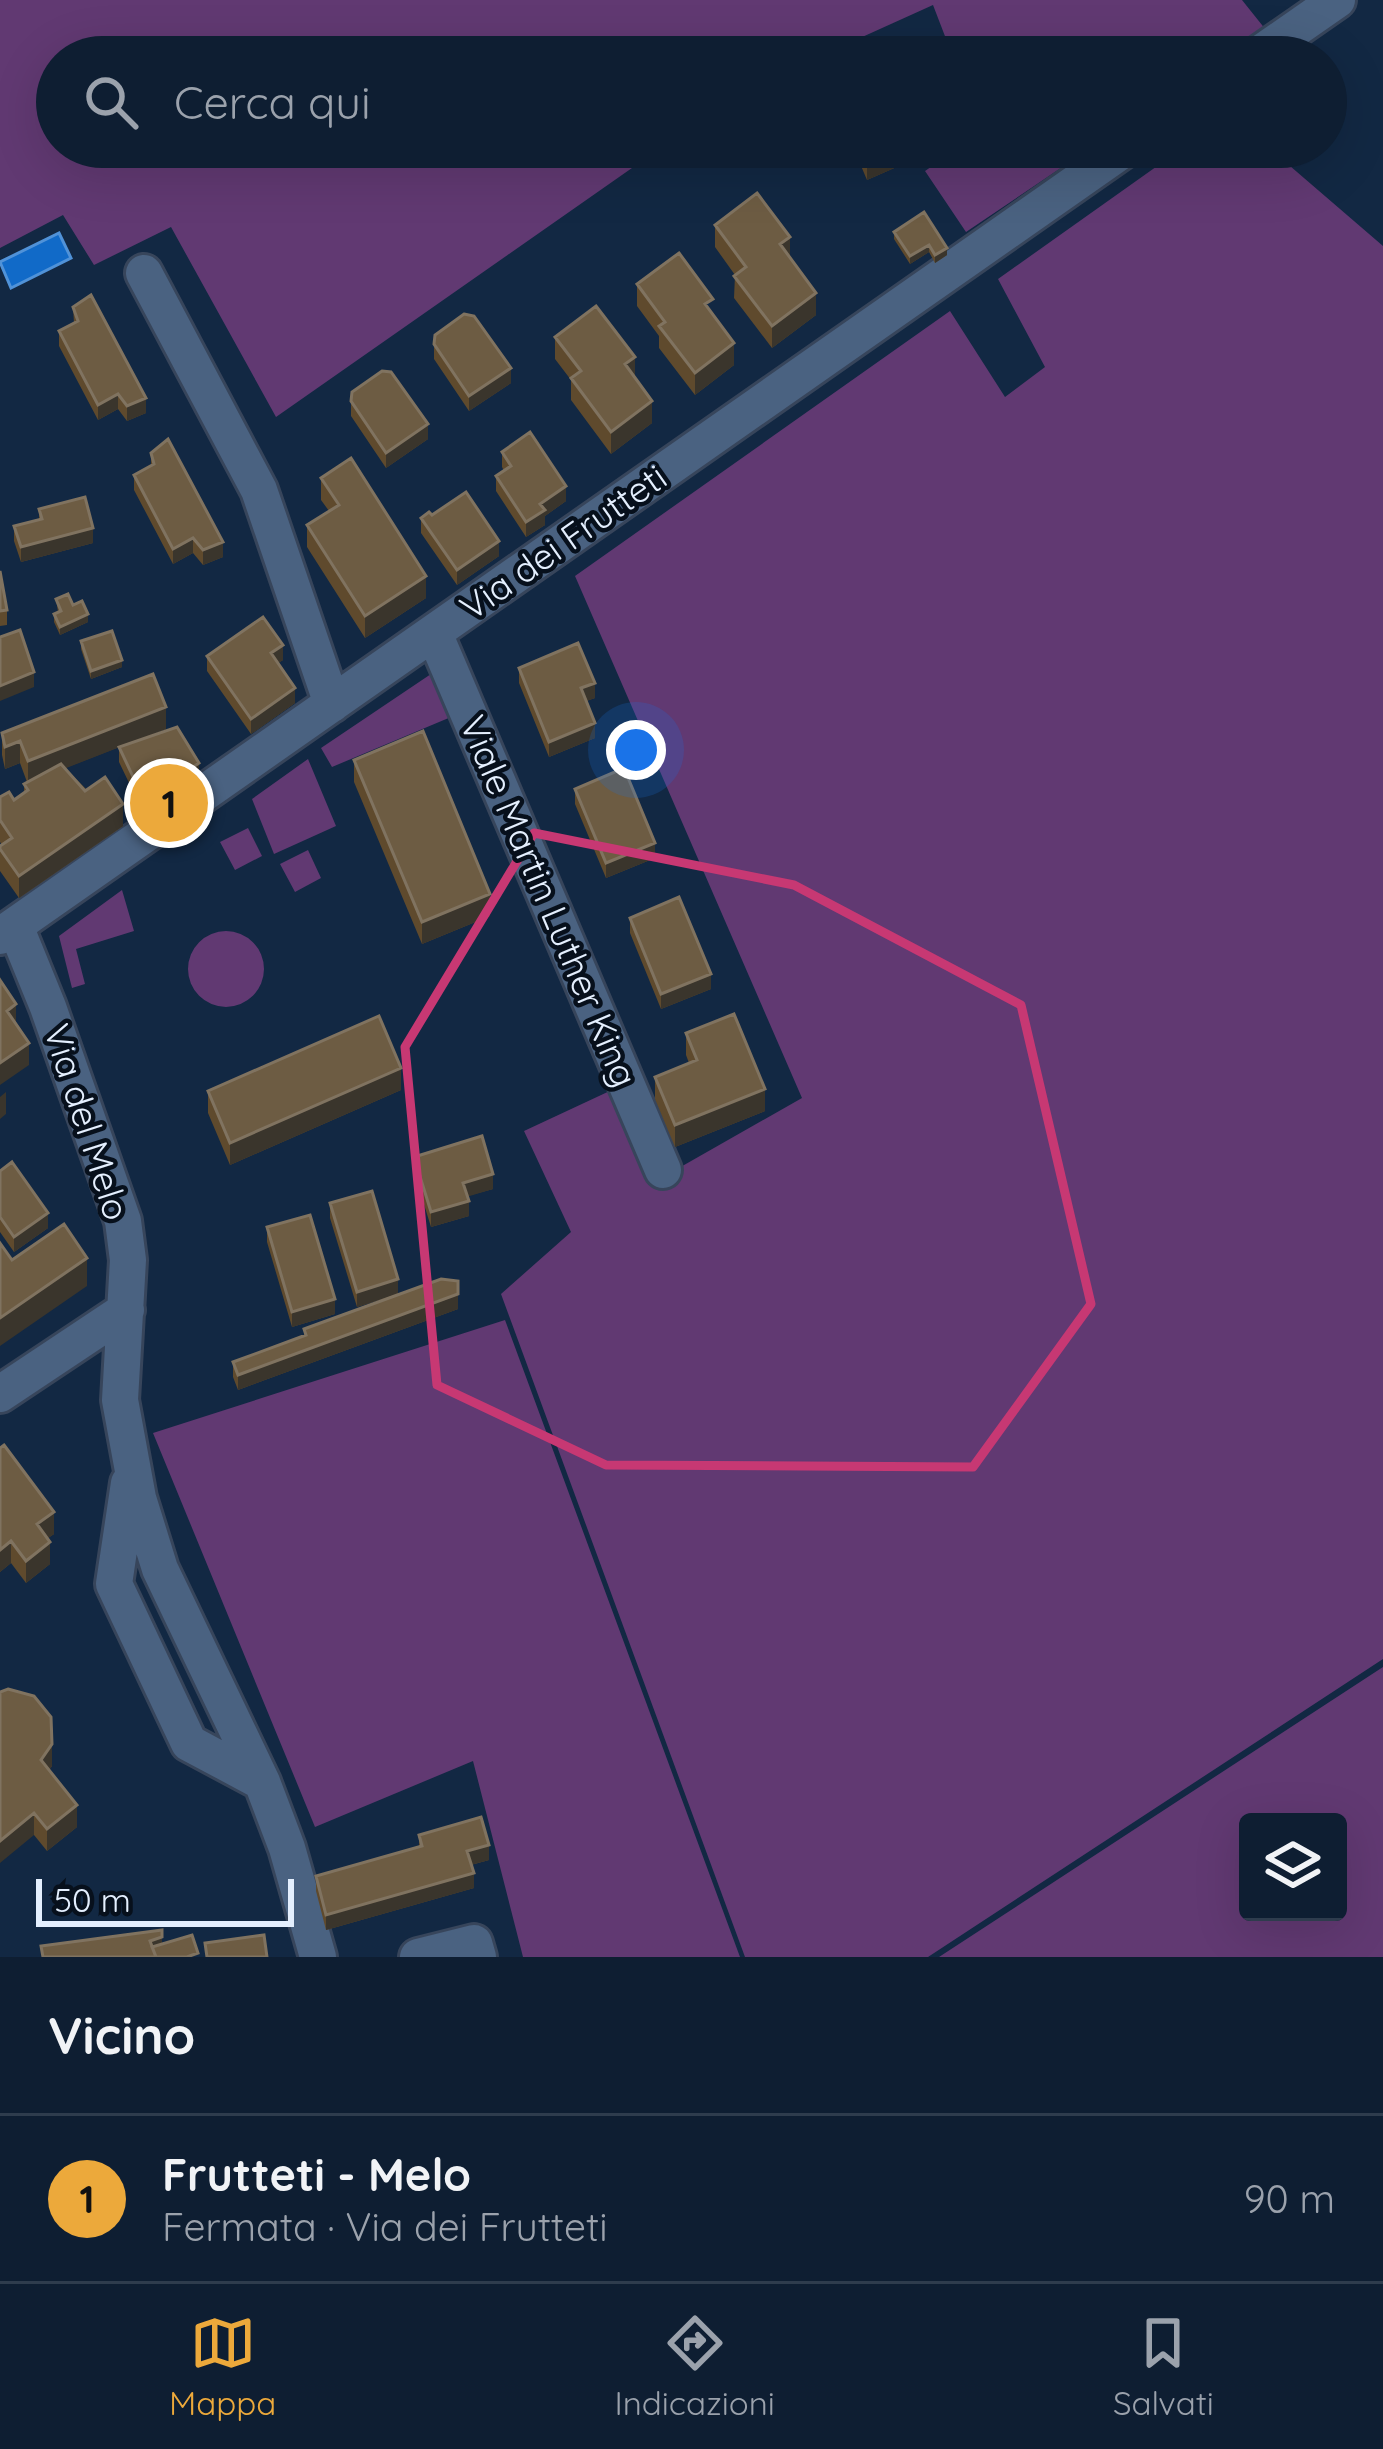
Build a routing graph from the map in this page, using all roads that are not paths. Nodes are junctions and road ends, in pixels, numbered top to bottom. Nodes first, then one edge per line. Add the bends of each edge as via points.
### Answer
1 (1336, 0) edge
2 (1285, 36) edge
3 (1097, 168) edge
4 (144, 273) dead end
5 (434, 632) junction
6 (332, 704) junction
7 (8, 931) edge
8 (663, 1170) dead end
9 (126, 1310) junction
10 (0, 1394) edge
11 (318, 1957) edge
12 (418, 1957) edge
13 (478, 1957) edge

1 - 2 street
3 - 5 street, Via dei Frutteti
4 - 6 street via 259,490
5 - 6 street, Via dei Frutteti
5 - 8 street, Viale Martin Luther King
6 - 7 street, Via dei Frutteti
7 - 9 street, Via del Melo via 48,1007 123,1221
9 - 10 street
9 - 11 street, Via del Melo via 120,1400 160,1569 262,1782
12 - 13 street via 474,1943

